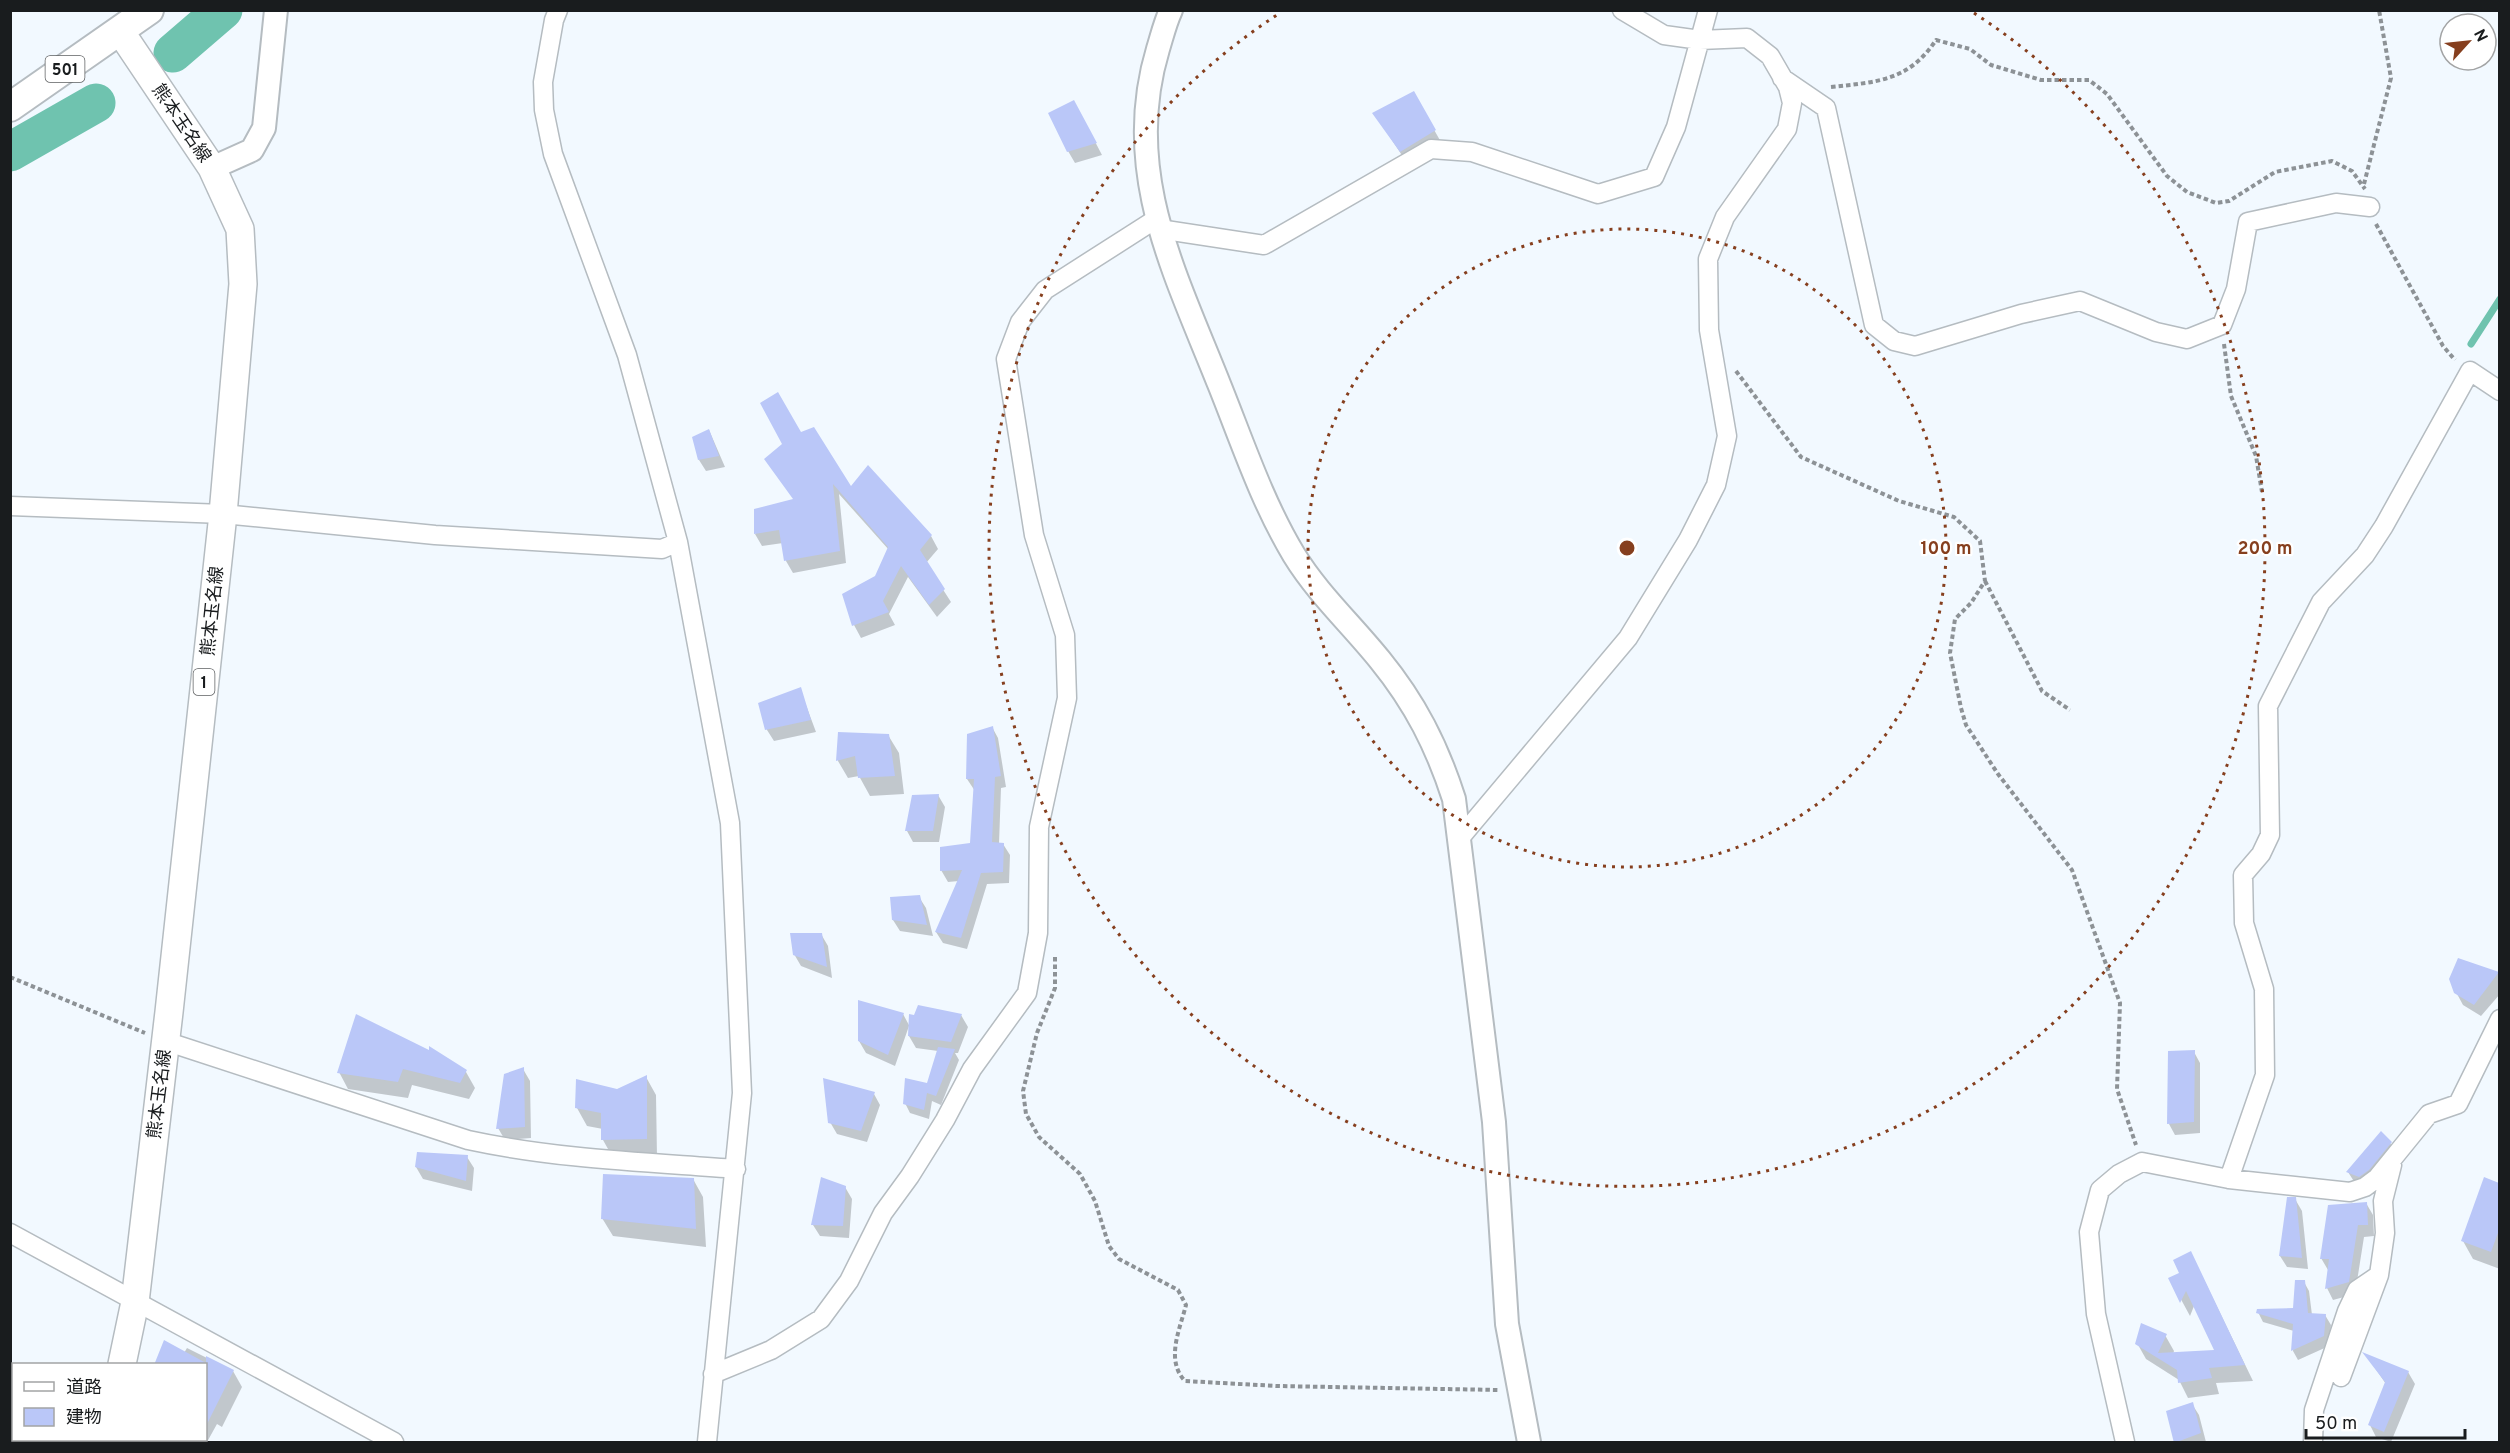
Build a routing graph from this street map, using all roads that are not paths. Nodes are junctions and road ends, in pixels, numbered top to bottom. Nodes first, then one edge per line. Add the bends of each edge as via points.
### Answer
1 (149, 10) edge
2 (276, 10) edge
3 (558, 10) edge
4 (1171, 10) edge
5 (1622, 10) edge
6 (1708, 10) edge
7 (120, 31) junction
8 (1700, 40) junction
9 (1786, 85) junction
10 (10, 107) edge
11 (212, 168) junction
12 (2370, 207) road end
13 (1157, 224) junction
14 (2499, 391) edge
15 (10, 506) edge
16 (223, 514) junction
17 (678, 542) junction
18 (1460, 838) junction
19 (2499, 1019) edge
20 (165, 1041) junction
21 (2394, 1158) junction
22 (736, 1169) junction
23 (2229, 1179) junction
24 (10, 1233) edge
25 (2379, 1275) junction
26 (135, 1302) junction
27 (122, 1363) edge
28 (713, 1374) junction
29 (2341, 1377) dead end
30 (394, 1443) edge
31 (706, 1443) edge
32 (1529, 1443) edge
33 (2125, 1443) edge
34 (2313, 1443) edge

1 - 7 highway, 501
2 - 11 street via 264,128 252,150
3 - 17 street via 543,82 553,154 627,355
4 - 13 street via 1146,96 1145,148
5 - 8 street via 1664,35
6 - 8 street
7 - 10 highway, 501
7 - 11 main road, 熊本玉名線 / 1
8 - 9 street via 1747,38 1770,56
8 - 13 street via 1676,127 1654,177 1598,194 1472,152 1431,149 1264,245
9 - 12 street via 1826,108 1874,325 1894,341 1915,346 2080,301 2156,332 2187,339 2222,325 2236,289 2248,222 2336,203
9 - 18 street via 1792,103 1787,129 1725,217 1708,259 1709,330 1726,436 1716,485 1635,629
11 - 16 main road, 熊本玉名線 / 1 via 240,229 243,284
13 - 18 street via 1254,471 1293,554 1325,600 1380,660 1415,709 1440,755 1454,799
13 - 28 street via 1045,290 1020,322 1006,359 1034,535 1065,635 1067,698 1039,827 1038,933 1027,993 972,1069 945,1120 883,1213 849,1281 821,1319 771,1350
14 - 23 street via 2470,371 2384,526 2365,555 2321,602 2268,706 2270,835 2261,854 2243,874 2244,923 2264,989 2265,1075
15 - 16 street
16 - 17 street via 435,536 662,549
16 - 20 main road, 熊本玉名線 / 1
17 - 22 street via 730,823 742,1093
18 - 32 street via 1494,1122 1507,1324
19 - 21 street via 2458,1104 2429,1114
20 - 22 street via 468,1140 577,1158
20 - 26 main road, 熊本玉名線 / 1
21 - 23 street via 2378,1178 2350,1192
21 - 25 street via 2382,1201 2385,1233
22 - 28 street
23 - 33 street via 2142,1162 2100,1190 2089,1232 2096,1314
24 - 26 street
25 - 29 street
25 - 34 street via 2357,1290 2347,1311 2314,1410
26 - 27 main road, 熊本玉名線 / 1
26 - 30 street
28 - 31 street

